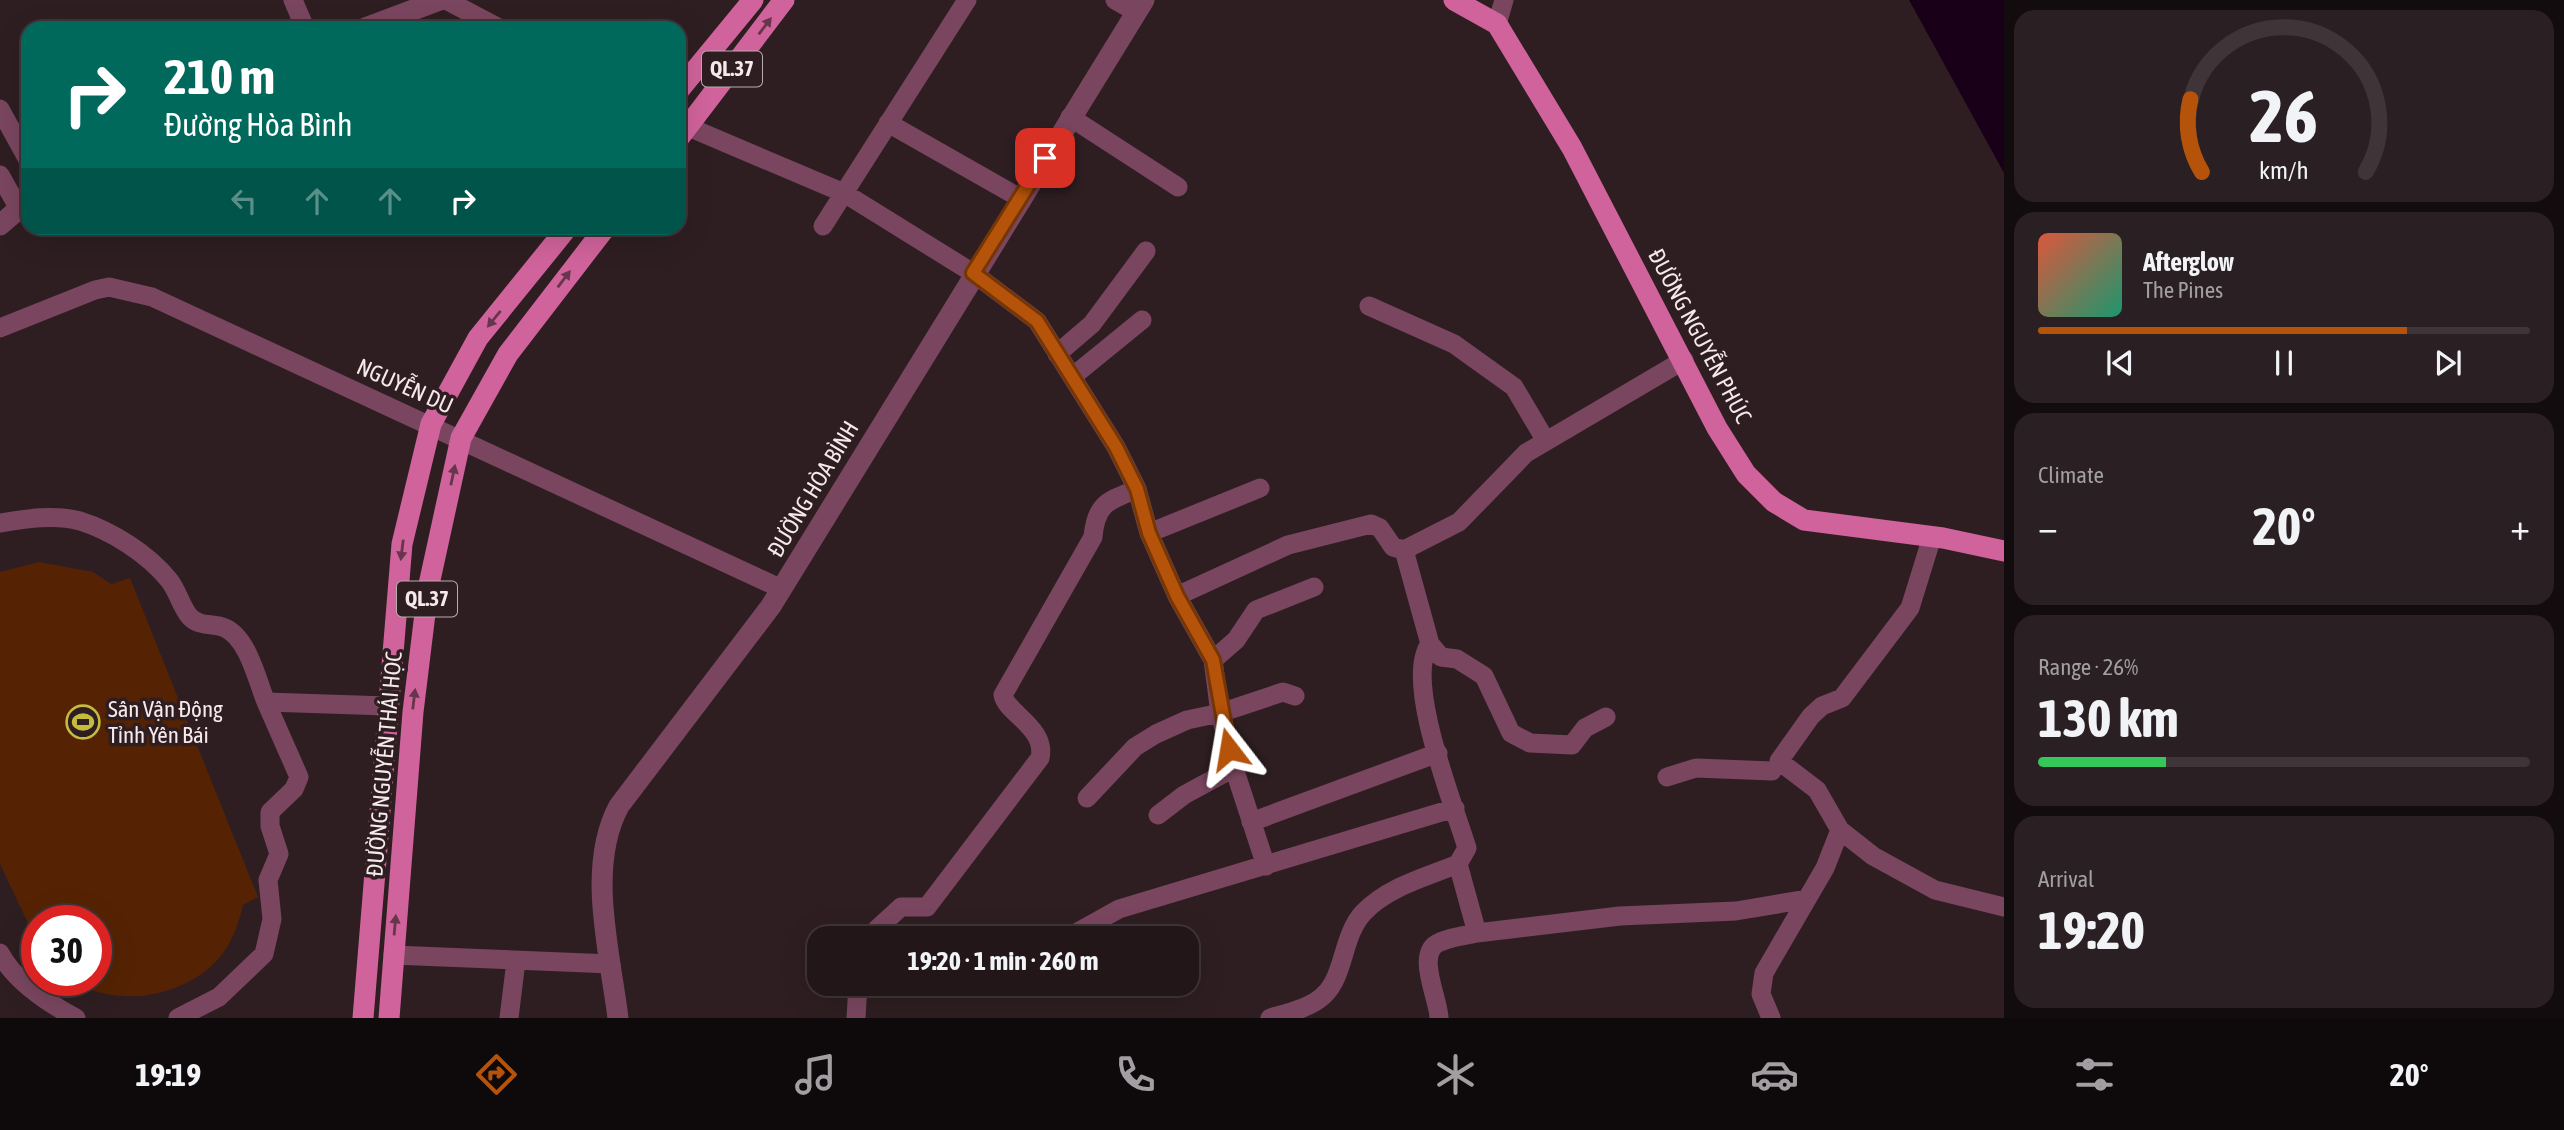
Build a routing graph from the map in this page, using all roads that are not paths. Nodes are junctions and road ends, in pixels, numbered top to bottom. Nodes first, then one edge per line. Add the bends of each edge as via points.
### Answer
1 (293, 0) edge
2 (440, 0) edge
3 (446, 0) edge
4 (752, 0) edge
5 (785, 0) edge
6 (967, 0) edge
7 (1115, 0) edge
8 (1454, 0) edge
9 (1504, 0) edge
10 (1140, 6) edge
11 (302, 21) edge
12 (384, 21) edge
13 (486, 21) edge
14 (1497, 24) junction
15 (686, 81) edge
16 (0, 109) edge
17 (1070, 117) junction
18 (888, 123) junction
19 (686, 124) edge
20 (686, 131) edge
21 (21, 147) edge
22 (0, 175) edge
23 (1178, 187) dead end
24 (844, 193) junction
25 (1020, 198) junction
26 (21, 201) edge
27 (21, 206) edge
28 (0, 225) edge
29 (823, 226) dead end
30 (561, 235) edge
31 (600, 235) edge
32 (1146, 251) dead end
33 (973, 273) junction
34 (1370, 306) dead end
35 (1142, 320) dead end
36 (0, 328) edge
37 (1058, 354) junction
38 (1684, 360) junction
39 (1072, 377) junction
40 (430, 424) junction
41 (461, 438) junction
42 (1546, 441) junction
43 (1260, 488) dead end
44 (1137, 489) junction
45 (0, 523) edge
46 (1149, 533) junction
47 (1932, 537) junction
48 (1404, 550) junction
49 (2004, 551) edge
50 (1314, 587) dead end
51 (782, 589) junction
52 (1177, 596) junction
53 (1430, 644) junction
54 (1213, 660) junction
55 (1296, 696) dead end
56 (265, 702) junction
57 (387, 706) junction
58 (1220, 713) junction
59 (1606, 717) dead end
60 (1438, 753) junction
61 (1234, 768) junction
62 (1772, 771) dead end
63 (1668, 777) dead end
64 (1087, 797) dead end
65 (1455, 808) junction
66 (1158, 815) dead end
67 (1251, 822) junction
68 (1840, 830) junction
69 (1458, 864) junction
70 (1266, 866) junction
71 (1807, 899) junction
72 (2004, 907) edge
73 (880, 926) edge
74 (1089, 926) edge
75 (1477, 933) junction
76 (0, 953) edge
77 (393, 955) junction
78 (516, 961) junction
79 (611, 964) junction
80 (857, 996) edge
81 (76, 1018) edge
82 (178, 1018) edge
83 (363, 1018) edge
84 (389, 1018) edge
85 (509, 1018) edge
86 (618, 1018) edge
87 (856, 1018) edge
88 (1270, 1018) edge
89 (1439, 1018) edge
90 (1771, 1018) edge

1 - 11 street
2 - 12 street
3 - 13 street
4 - 15 main road, QL.37
19 -> 5 main road, QL.37
6 - 18 street
7 - 10 street
8 - 14 main road, ĐƯỜNG NGUYỄN PHÚC
9 - 14 street
10 - 17 street, ĐƯỜNG HÒA BÌNH
14 - 38 main road, ĐƯỜNG NGUYỄN PHÚC via 1572,148
16 - 21 street
17 - 23 street
17 - 25 street, ĐƯỜNG HÒA BÌNH
18 - 24 street
18 - 25 street
20 - 24 street
22 - 26 street
24 - 29 street
24 - 33 street
25 - 33 street, ĐƯỜNG HÒA BÌNH
27 - 28 street
30 -> 40 main road, ĐƯỜNG NGUYỄN THÁI HỌC / QL.37 via 478,338
41 -> 31 main road, ĐƯỜNG NGUYỄN THÁI HỌC / QL.37 via 508,354
32 - 37 street via 1092,324
33 - 37 street via 1037,321
33 - 51 street, ĐƯỜNG HÒA BÌNH
34 - 42 street via 1454,344 1514,387
35 - 39 street
36 - 40 street, NGUYỄN DU via 95,290 127,290
37 - 39 street
38 - 42 street
38 - 47 main road, ĐƯỜNG NGUYỄN PHÚC via 1746,474 1774,502 1804,520
39 - 44 street
40 - 41 street, NGUYỄN DU
40 -> 57 main road, ĐƯỜNG NGUYỄN THÁI HỌC / QL.37 via 402,544
41 - 51 street, NGUYỄN DU
77 -> 41 main road, ĐƯỜNG NGUYỄN THÁI HỌC / QL.37 via 426,601
42 - 48 street via 1526,453 1458,522
43 - 46 street
44 - 46 street
44 - 73 street via 1098,510 1087,548 1003,695 1005,703 1028,721 1042,751 1040,758 927,907 901,907
45 - 56 street via 33,518 79,521 150,559 170,581 188,615 198,623 233,633 243,646
46 - 52 street
47 - 49 main road, ĐƯỜNG NGUYỄN PHÚC
47 - 68 street via 1910,608 1842,698 1811,716 1779,761 1817,790
48 - 52 street via 1393,547 1380,527 1371,524 1288,545
48 - 53 street
50 - 54 street via 1256,610 1236,640
51 - 79 street, ĐƯỜNG HÒA BÌNH via 608,826 601,871
52 - 54 street
53 - 59 street via 1441,657 1457,659 1484,676 1511,733 1530,743 1572,745 1585,728
53 - 60 street via 1422,658 1423,707
54 - 58 street
55 - 58 street via 1283,692
56 - 57 street
56 - 82 street via 299,777 294,789 270,812 279,854 268,880 272,919 264,954 219,997
57 - 83 main road, ĐƯỜNG NGUYỄN THÁI HỌC / QL.37
58 - 61 street
58 - 64 street via 1187,720 1135,747
60 - 65 street
60 - 67 street
61 - 66 street
61 - 67 street
62 - 63 street via 1696,768
65 - 69 street via 1467,848
65 - 70 street
67 - 70 street
68 - 71 street
68 - 72 street via 1873,856 1935,890
69 - 75 street
69 - 88 street via 1376,900 1350,931 1336,977 1324,995
70 - 74 street via 1119,909
71 - 75 street via 1736,911 1620,916
71 - 90 street via 1764,973 1761,993
75 - 89 street via 1436,942 1431,949 1428,972
76 - 81 street via 15,975 54,1007
77 - 78 street
77 - 84 main road, ĐƯỜNG NGUYỄN THÁI HỌC / QL.37
78 - 79 street
78 - 85 street
79 - 86 street, ĐƯỜNG HÒA BÌNH
80 - 87 street

